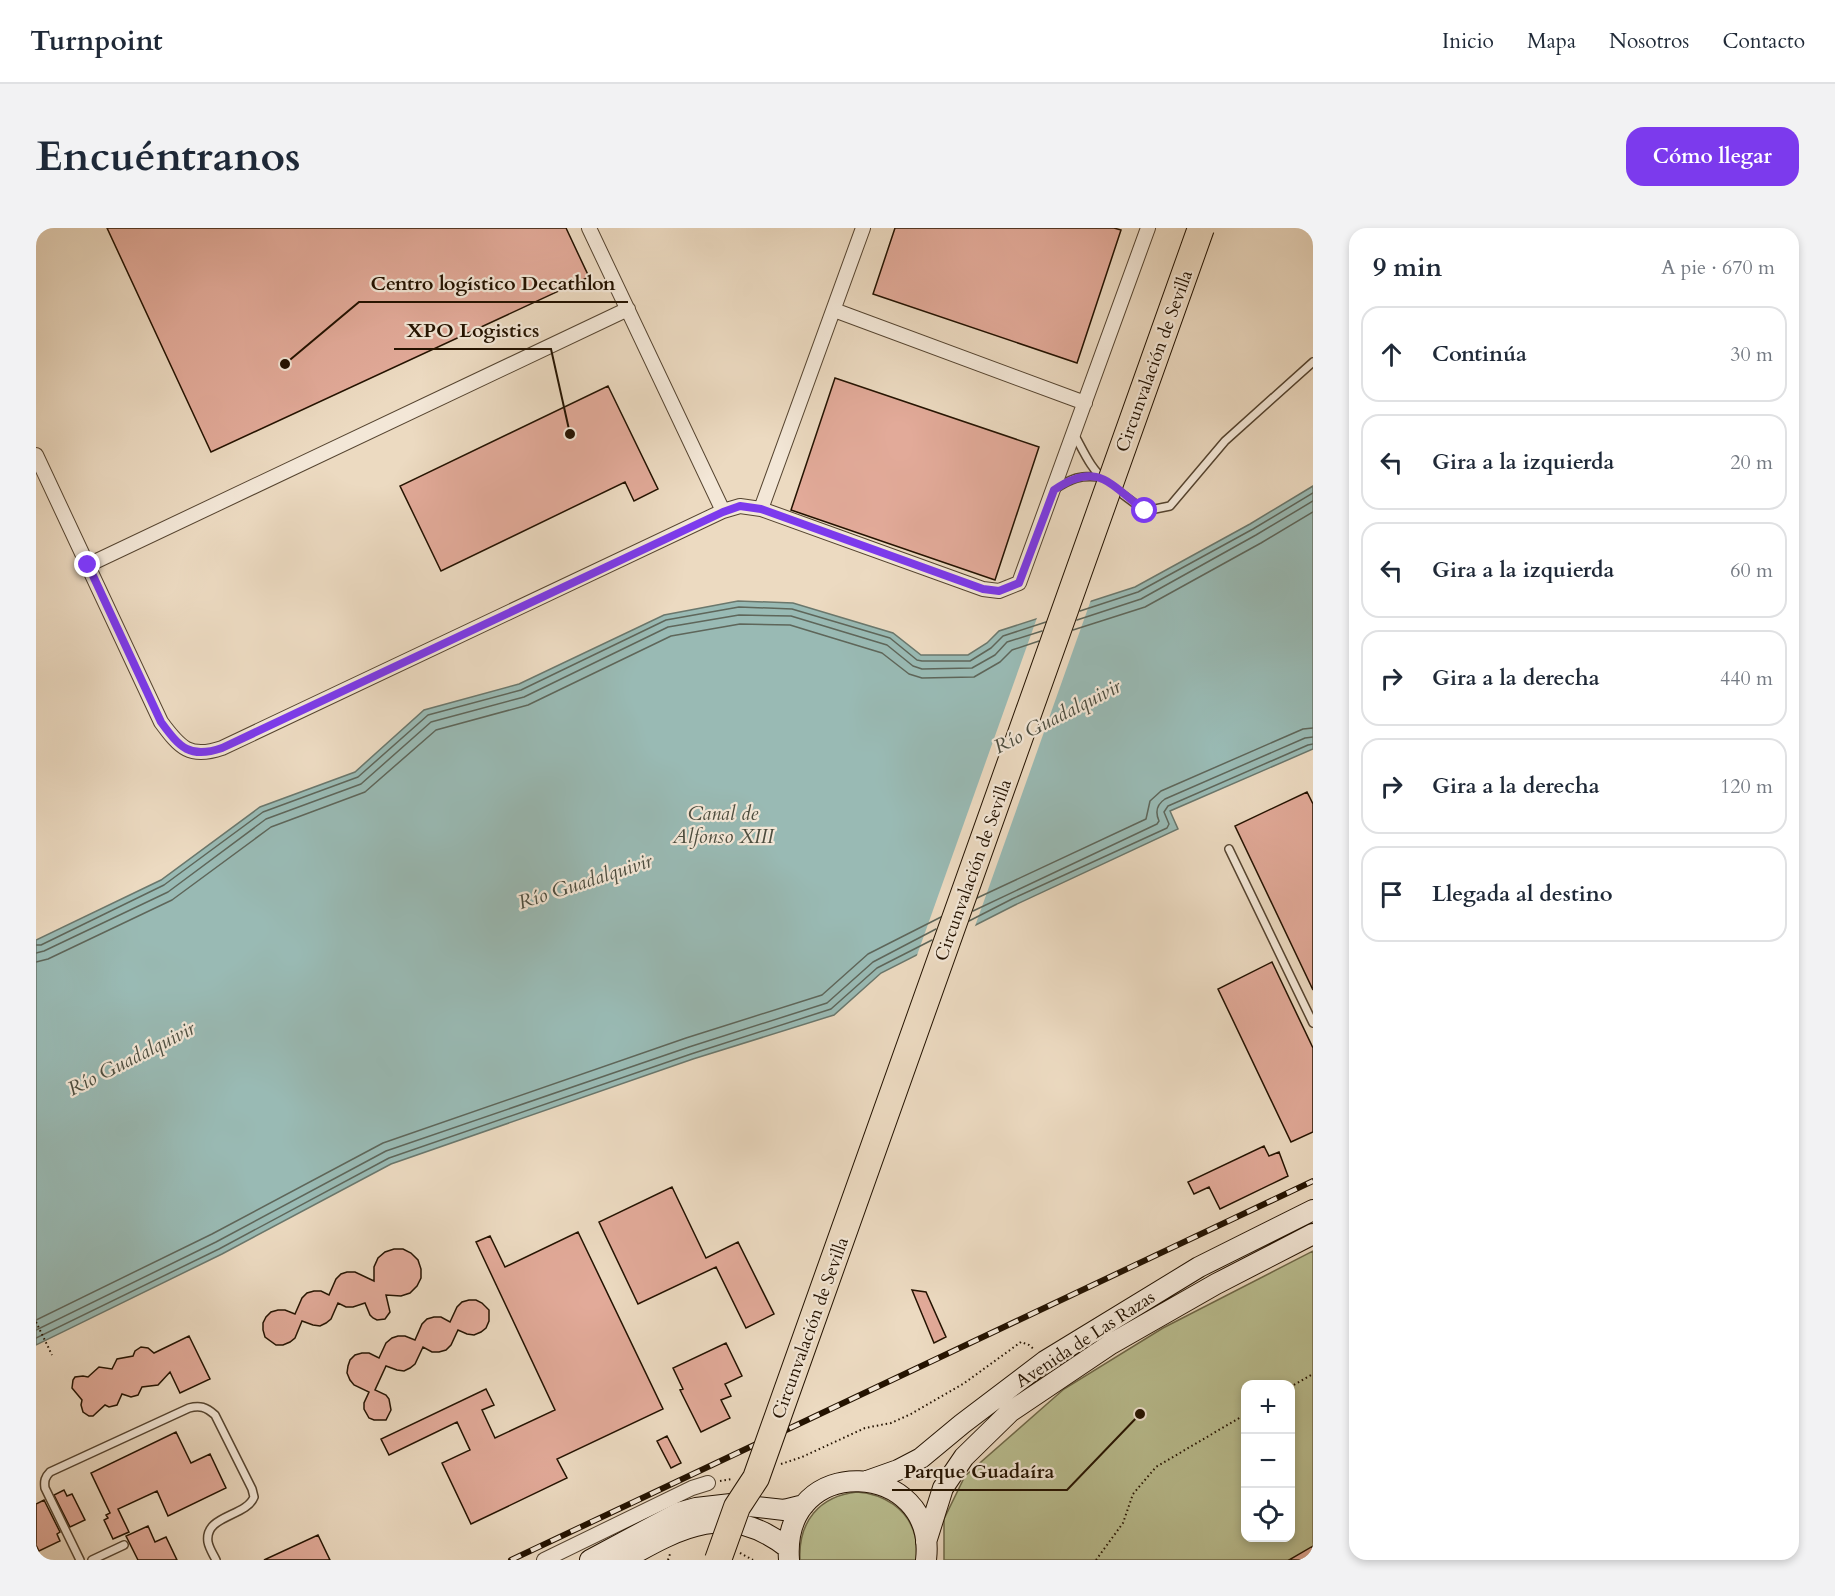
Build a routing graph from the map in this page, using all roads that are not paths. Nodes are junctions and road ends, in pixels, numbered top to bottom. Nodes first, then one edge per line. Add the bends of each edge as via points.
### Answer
1 (589, 228) edge
2 (863, 228) edge
3 (1148, 228) edge
4 (1201, 228) edge
5 (628, 309) junction
6 (834, 310) junction
7 (1313, 362) edge
8 (1085, 403) junction
9 (1074, 434) junction
10 (36, 455) edge
11 (1100, 477) junction
12 (1054, 490) junction
13 (761, 509) junction
14 (723, 512) junction
15 (88, 565) junction
16 (1229, 849) dead end
17 (1313, 1023) edge
18 (1313, 1210) edge
19 (1313, 1234) edge
20 (747, 1478) junction
21 (867, 1481) junction
22 (708, 1483) road end
23 (804, 1505) junction
24 (124, 1545) dead end
25 (926, 1551) edge
26 (788, 1554) edge
27 (80, 1560) edge
28 (92, 1560) edge
29 (216, 1560) edge
30 (543, 1560) edge
31 (590, 1560) edge
32 (623, 1560) edge
33 (718, 1560) edge
34 (736, 1560) edge

1 - 5 street
2 - 6 street
3 - 8 street
4 - 20 highway, Circunvalación de Sevilla, bridge
5 - 14 street
5 - 15 street
6 - 8 street
6 - 13 street
7 - 11 lane via 1225,441 1170,506 1145,511
8 - 9 street
9 - 11 lane
9 - 12 street
10 - 15 street
11 - 12 lane via 1082,475
12 - 13 street via 1019,583 999,591 983,589
13 - 14 street via 740,506
14 - 15 street via 207,753 190,751 174,741 161,722
16 - 17 lane
18 - 21 main road, Avenida de Las Razas via 1199,1267 1045,1361 921,1458
19 - 25 main road, Avenida de Las Razas via 1111,1344 1010,1412 964,1457 942,1488
20 - 33 highway, Circunvalación de Sevilla, bridge
20 - 34 highway, Circunvalación de Sevilla via 752,1513
21 - 23 main road via 832,1485
21 - 25 main road via 896,1492 907,1502 923,1527
22 - 30 street
23 - 26 main road via 792,1525
23 - 31 main road via 784,1510 731,1504 696,1508 678,1513
24 - 28 lane
26 - 32 main road via 764,1532 731,1522 707,1522 686,1528
27 - 29 lane via 45,1488 46,1475 197,1406 214,1415 254,1497 248,1506 210,1529 208,1544

